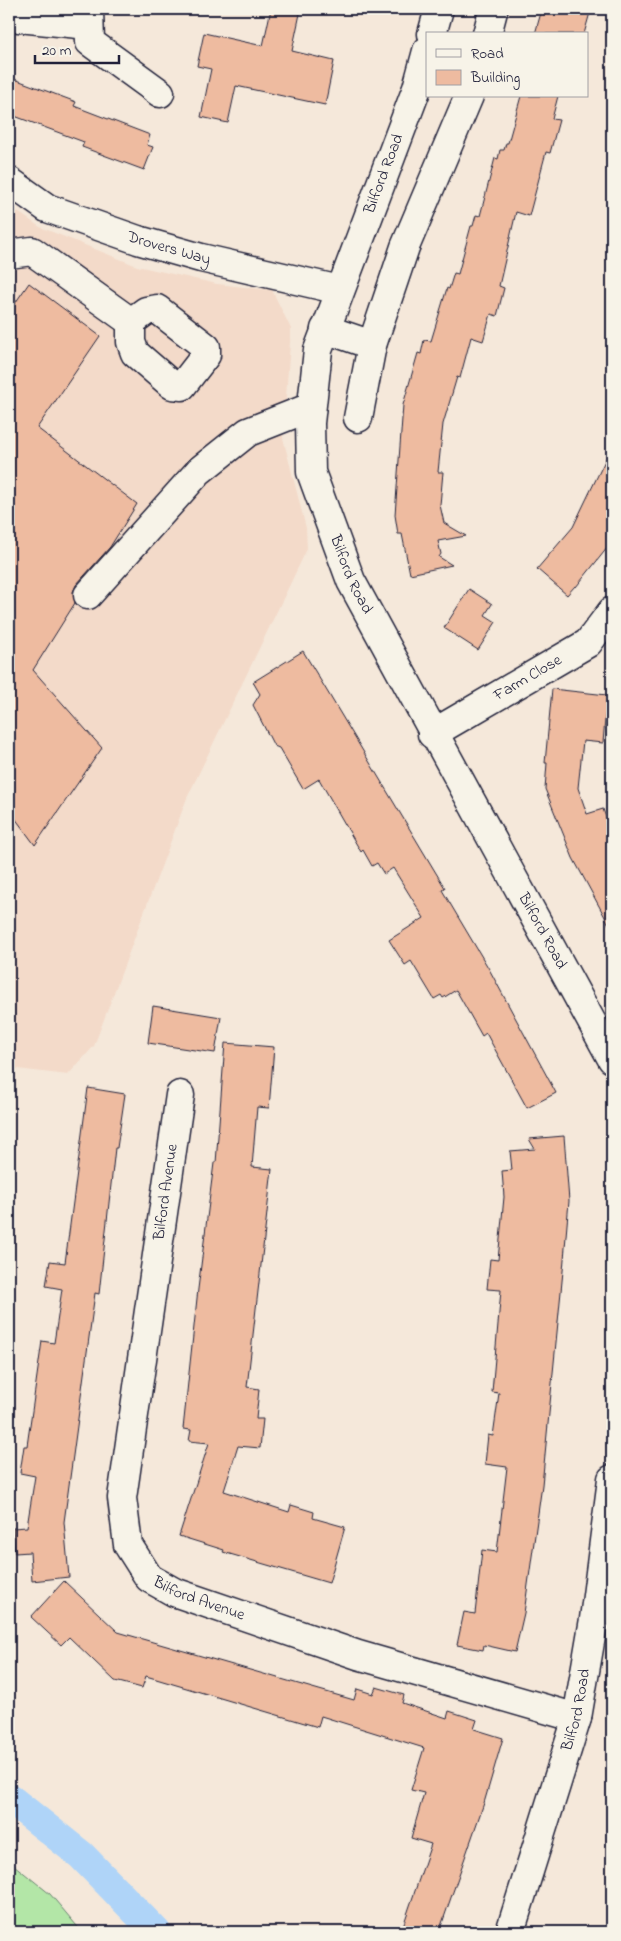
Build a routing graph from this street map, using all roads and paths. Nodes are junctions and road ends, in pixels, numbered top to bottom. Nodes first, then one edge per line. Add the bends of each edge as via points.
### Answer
1 (439, 9) edge
2 (89, 17) edge
3 (9, 18) edge
4 (433, 32) edge
5 (426, 55) edge
6 (160, 93) dead end
7 (468, 98) edge
8 (9, 181) edge
9 (9, 254) edge
10 (340, 290) junction
11 (131, 322) dead end
12 (325, 329) junction
13 (372, 345) junction
14 (311, 406) junction
15 (358, 418) dead end
16 (88, 594) dead end
17 (612, 611) edge
18 (432, 734) junction
19 (612, 1059) edge
20 (180, 1095) dead end
21 (612, 1480) edge
22 (577, 1718) junction
23 (510, 1932) edge

1 - 4 street
2 - 3 street
2 - 6 street via 90,42
5 - 10 street, Bilford Road via 417,88
7 - 13 street via 405,247
8 - 10 street, Drovers Way via 47,208 138,240 200,258
9 - 11 street via 32,250
10 - 12 street, Bilford Road
12 - 13 street
12 - 14 street, Bilford Road via 318,350
13 - 15 street
14 - 16 street via 248,432 199,471
14 - 18 street, Bilford Road via 311,472 351,581
17 - 18 street, Farm Close via 588,643
18 - 19 street, Bilford Road
20 - 22 street, Bilford Avenue via 122,1498 128,1545 133,1553 149,1578 174,1592 358,1655
21 - 22 street, Bilford Road
22 - 23 street, Bilford Road

